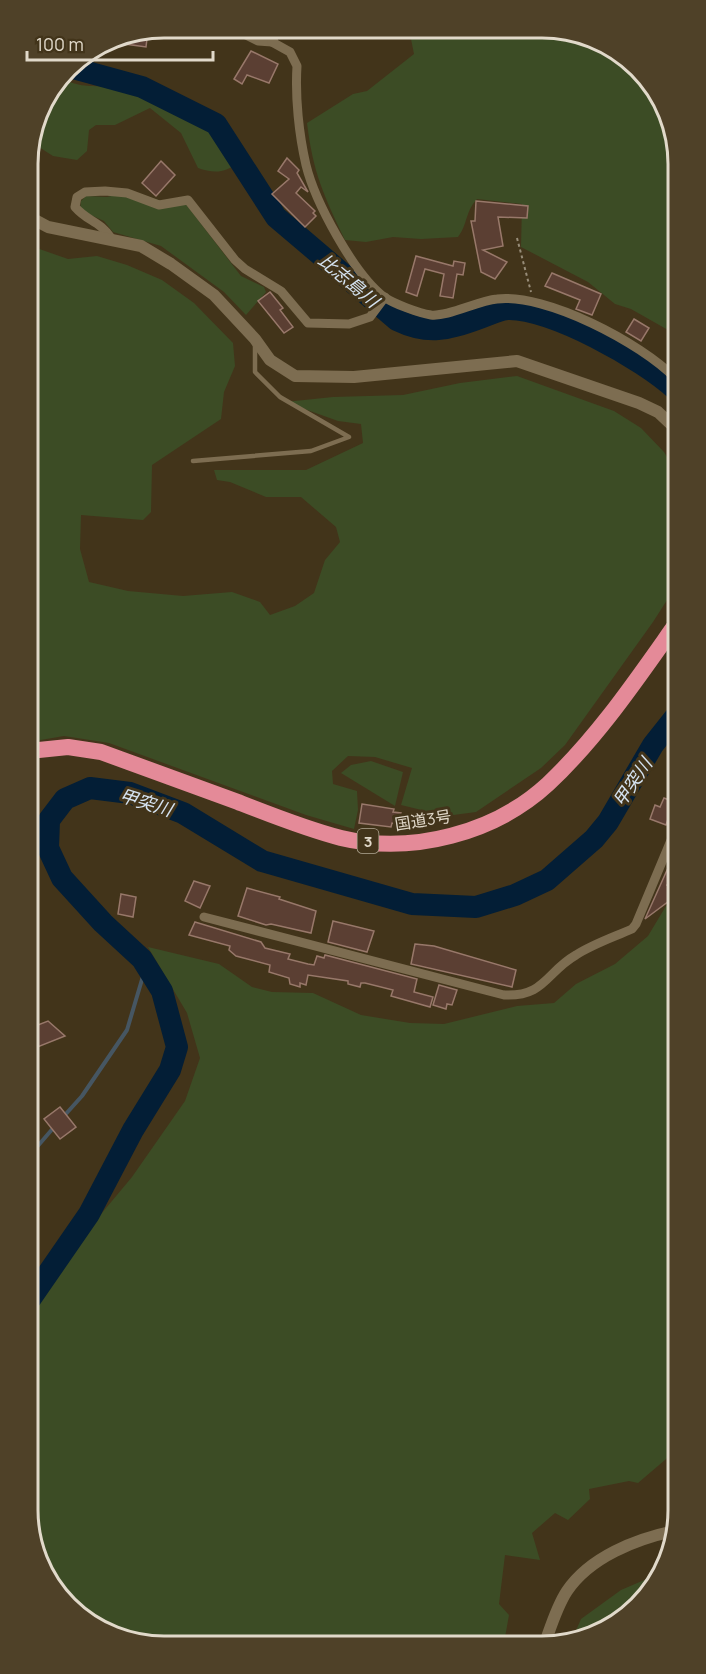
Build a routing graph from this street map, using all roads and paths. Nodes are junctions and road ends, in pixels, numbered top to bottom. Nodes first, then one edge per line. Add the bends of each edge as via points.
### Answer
1 (254, 38) edge
2 (274, 38) edge
3 (272, 42) junction
4 (38, 221) edge
5 (517, 238) dead end
6 (112, 239) junction
7 (385, 297) junction
8 (533, 301) junction
9 (255, 339) junction
10 (668, 371) edge
11 (668, 421) edge
12 (193, 461) dead end
13 (668, 635) edge
14 (38, 750) edge
15 (668, 848) edge
16 (204, 916) dead end
17 (666, 1533) edge
18 (548, 1636) edge

1 - 3 street
2 - 3 street
3 - 7 street via 290,52 297,66 306,165 323,210 349,256
4 - 6 street via 56,230
5 - 8 path
6 - 7 street via 102,225 75,207 74,202 85,192 127,193 159,205 188,200 235,260 281,291 308,323 349,324 370,317
6 - 9 street via 141,246 171,264 214,295
7 - 8 street via 430,315 498,298
8 - 10 street via 563,311 634,347
9 - 11 street via 282,370 310,378 354,377 496,361 531,364 639,403
9 - 12 lane via 255,372 280,397 349,436 311,451
13 - 14 highway, 国道3号 / 3 via 581,750 548,784 517,808 447,837 395,843 342,838 101,752 68,747
15 - 16 street via 636,924 575,955 524,996 504,995
17 - 18 street via 634,1542 575,1581 561,1602

